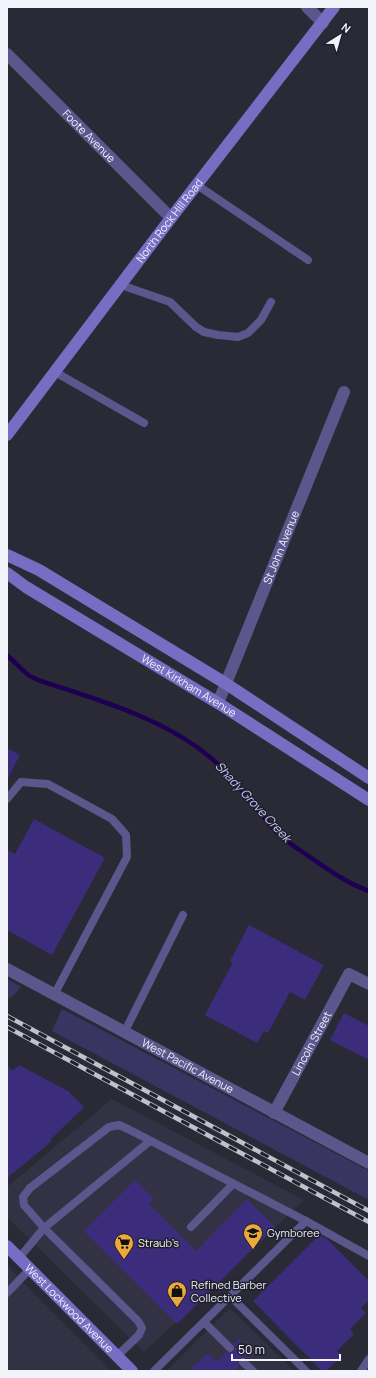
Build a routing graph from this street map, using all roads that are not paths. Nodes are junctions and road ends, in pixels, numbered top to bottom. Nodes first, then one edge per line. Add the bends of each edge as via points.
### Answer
1 (307, 7) edge
2 (334, 7) edge
3 (323, 22) junction
4 (7, 54) edge
5 (197, 184) junction
6 (171, 218) junction
7 (308, 260) dead end
8 (121, 285) junction
9 (271, 302) dead end
10 (55, 372) junction
11 (344, 392) dead end
12 (144, 423) dead end
13 (7, 435) edge
14 (7, 555) edge
15 (7, 573) edge
16 (225, 683) junction
17 (218, 703) junction
18 (369, 778) edge
19 (7, 800) edge
20 (369, 800) edge
21 (183, 915) dead end
22 (7, 970) edge
23 (369, 984) edge
24 (54, 995) junction
25 (124, 1033) junction
26 (274, 1113) junction
27 (150, 1141) junction
28 (369, 1163) edge
29 (234, 1184) junction
30 (306, 1222) junction
31 (191, 1227) dead end
32 (44, 1228) junction
33 (7, 1246) edge
34 (369, 1256) edge
35 (19, 1258) junction
36 (30, 1268) junction
37 (7, 1293) edge
38 (230, 1296) junction
39 (204, 1322) junction
40 (230, 1348) dead end
41 (117, 1356) junction
42 (369, 1359) edge
43 (243, 1362) dead end
44 (132, 1371) edge
45 (154, 1371) edge
46 (253, 1371) edge
47 (306, 1371) edge
48 (361, 1371) edge

1 - 3 street
2 - 3 street, North Rock Hill Road
3 - 5 street, North Rock Hill Road
4 - 6 street, Foote Avenue
5 - 6 street, North Rock Hill Road
5 - 7 lane
6 - 8 street, North Rock Hill Road
8 - 9 lane via 170,302 196,327 218,335 238,337 248,333 261,320
8 - 10 street, North Rock Hill Road
10 - 12 lane
10 - 13 street, North Rock Hill Road
11 - 16 street, St John Avenue
14 - 16 street, West Kirkham Avenue via 39,570
15 - 17 street, West Kirkham Avenue via 26,588
16 - 17 street, St John Avenue
16 - 18 street, West Kirkham Avenue
17 - 20 street, West Kirkham Avenue
19 - 24 lane via 21,782 48,784 112,819 126,835 127,857
21 - 25 lane
22 - 24 street, West Pacific Avenue
23 - 26 street, Lincoln Street via 350,974
24 - 25 street, West Pacific Avenue
25 - 26 street, West Pacific Avenue
26 - 28 street, West Pacific Avenue
27 - 29 lane
27 - 32 lane
27 - 32 lane via 119,1125 109,1128 30,1188 23,1197 24,1205
29 - 30 lane
29 - 31 lane
30 - 34 lane
30 - 38 lane
32 - 35 lane
32 - 41 lane via 138,1321 142,1328 139,1335
33 - 35 street, West Lockwood Avenue
35 - 36 street, West Lockwood Avenue
36 - 37 lane
36 - 41 street, West Lockwood Avenue
38 - 39 lane
38 - 47 lane
39 - 40 lane
39 - 45 lane
41 - 44 street, West Lockwood Avenue
42 - 48 lane
43 - 46 lane

